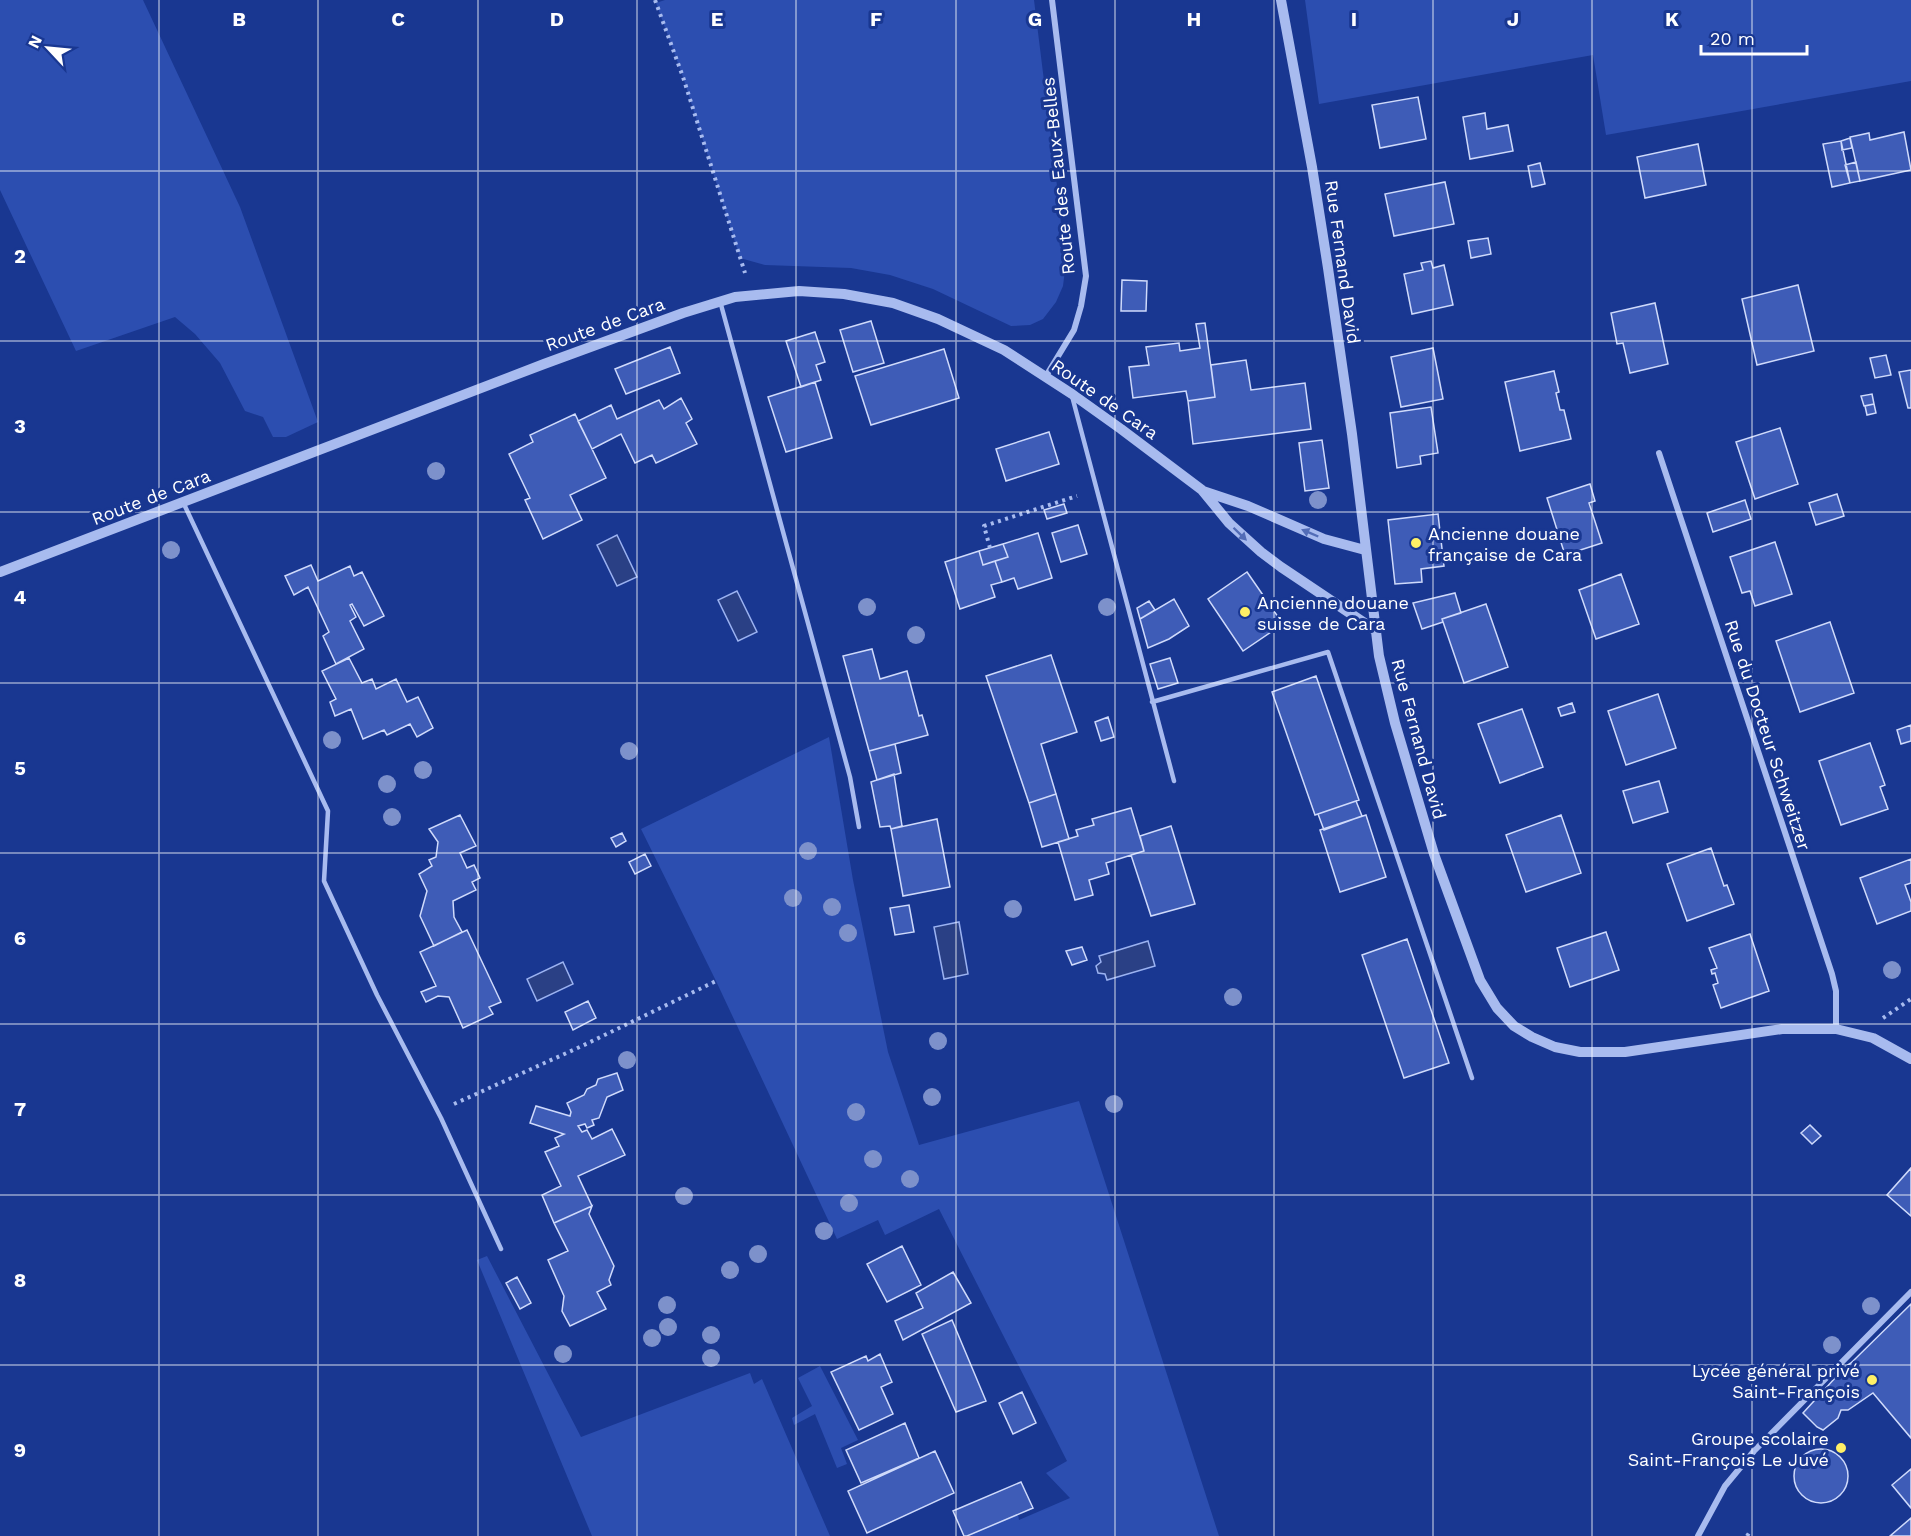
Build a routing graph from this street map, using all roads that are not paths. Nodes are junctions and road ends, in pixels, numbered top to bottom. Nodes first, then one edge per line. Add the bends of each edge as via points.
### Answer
1 (1052, 0) edge
2 (1281, 0) edge
3 (720, 301) junction
4 (1046, 376) junction
5 (1072, 394) junction
6 (1659, 453) dead end
7 (1202, 490) junction
8 (183, 502) junction
9 (1365, 550) junction
10 (0, 572) edge
11 (1375, 630) junction
12 (1152, 702) junction
13 (1174, 781) dead end
14 (859, 827) dead end
15 (1836, 1029) junction
16 (1911, 1059) edge
17 (1472, 1078) dead end
18 (501, 1249) dead end
19 (1911, 1292) edge
20 (1698, 1536) edge

1 - 4 street, Route des Eaux-Belles via 1086,276 1074,330
2 - 9 street, Rue Fernand David via 1312,166
3 - 4 street, Route de Cara via 751,294 822,292 893,303 1005,350
3 - 8 street, Route de Cara
3 - 14 lane via 850,777
4 - 5 street, Route de Cara
5 - 7 street, Route de Cara
5 - 12 lane
6 - 15 street, Rue du Docteur Schweitzer via 1832,974
9 -> 7 street, Route de Cara via 1324,539
7 -> 11 street, Route de Cara via 1250,544
8 - 10 street, Route de Cara
8 - 18 lane via 328,811 324,881
9 - 11 street, Rue Fernand David
11 - 15 street, Rue Fernand David via 1395,723 1434,854 1480,980 1514,1026 1554,1047 1602,1053 1782,1029
12 - 13 lane
12 - 17 lane via 1328,652
15 - 16 street, Rue Fernand David via 1873,1038
19 - 20 street via 1754,1451 1725,1486

